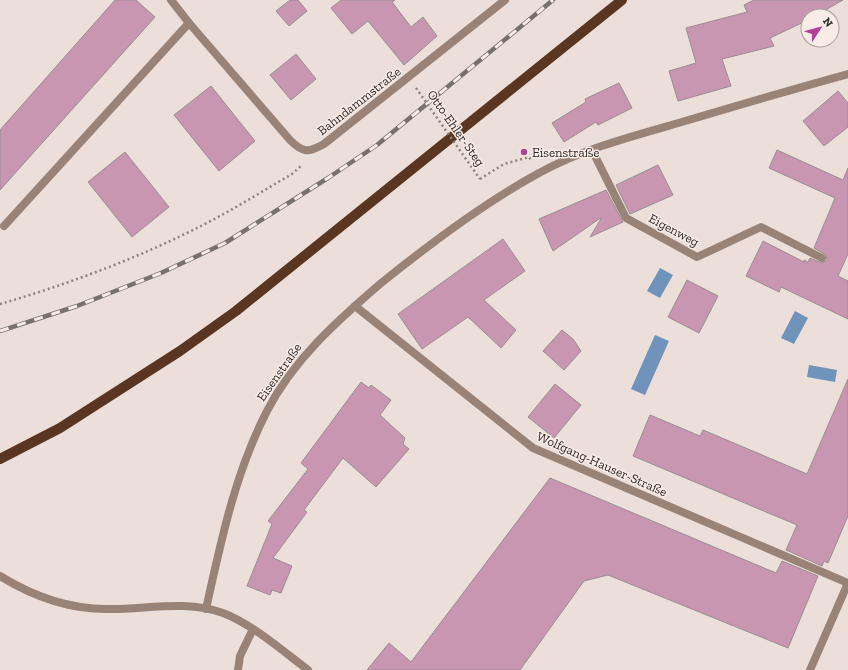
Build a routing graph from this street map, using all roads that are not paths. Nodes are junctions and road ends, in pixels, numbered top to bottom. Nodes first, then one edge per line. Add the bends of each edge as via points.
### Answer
1 (171, 0) edge
2 (505, 0) edge
3 (622, 0) edge
4 (189, 23) junction
5 (848, 74) edge
6 (592, 150) junction
7 (4, 226) dead end
8 (822, 258) dead end
9 (355, 306) junction
10 (0, 459) edge
11 (0, 576) edge
12 (848, 583) edge
13 (206, 609) junction
14 (253, 629) junction
15 (238, 670) edge
16 (308, 670) edge
17 (810, 670) edge

1 - 4 street
2 - 4 street, Bahndammstraße via 324,144 305,151 290,140
3 - 10 main road via 236,311 180,351 67,424
4 - 7 street
5 - 6 street, Eisenstraße
6 - 8 street, Eigenweg via 626,218 697,257 761,227
6 - 9 street, Eisenstraße via 539,173 495,200 435,242
9 - 12 street, Wolfgang-Hauser-Straße via 533,448
9 - 13 street, Eisenstraße via 324,333 284,383 268,410 230,505
11 - 13 street via 36,595 86,609 162,605
12 - 17 street
13 - 14 street via 237,619
14 - 15 street via 240,656
14 - 16 street

